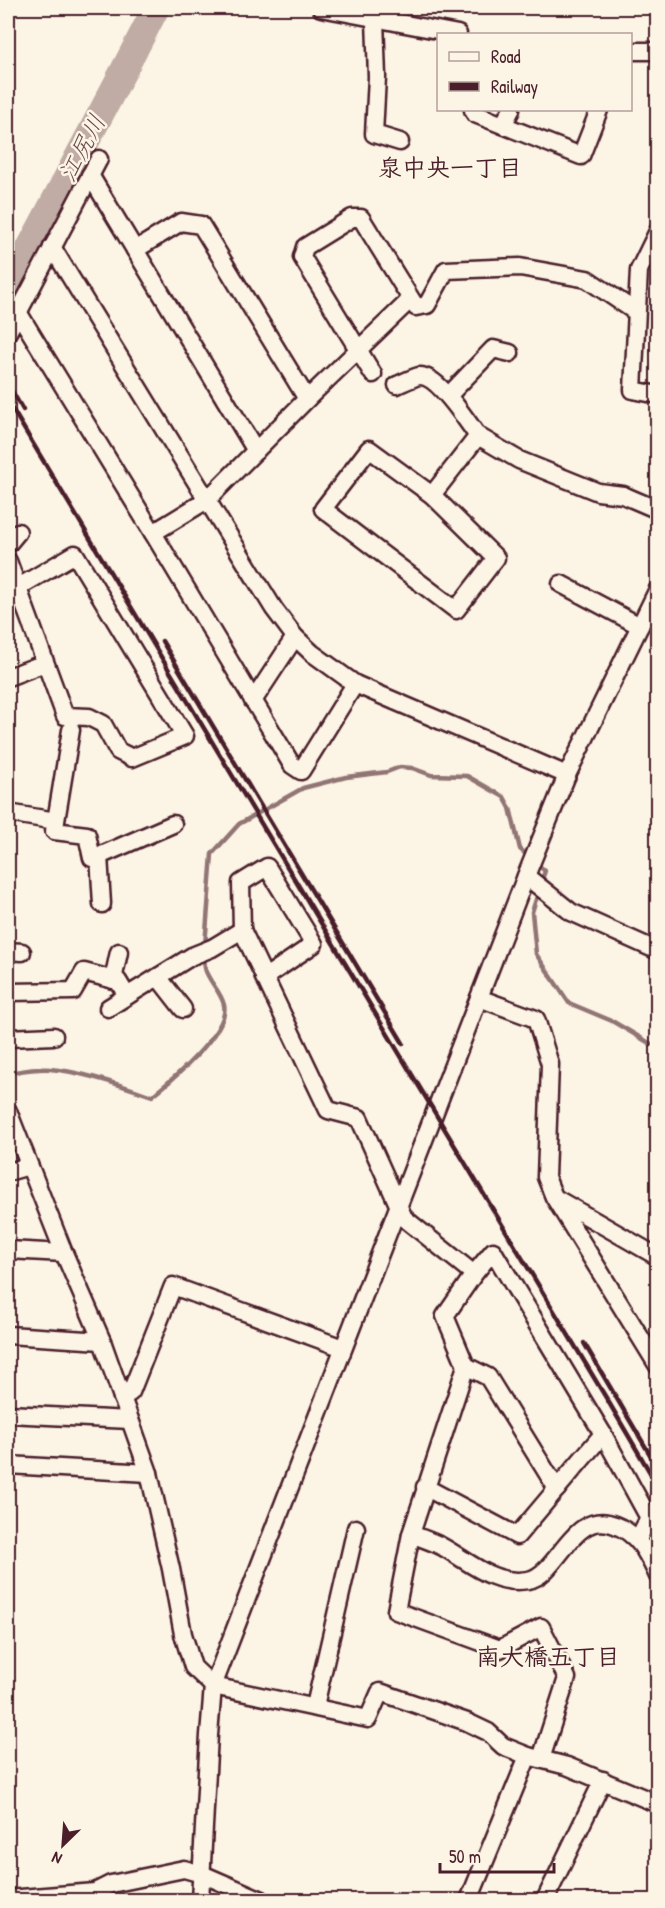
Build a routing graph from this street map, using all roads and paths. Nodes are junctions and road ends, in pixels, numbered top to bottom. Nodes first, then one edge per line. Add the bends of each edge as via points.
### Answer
1 (321, 8) edge
2 (375, 19) junction
3 (439, 33) edge
4 (657, 51) edge
5 (632, 54) edge
6 (474, 111) edge
7 (510, 111) edge
8 (599, 111) edge
9 (503, 125) junction
10 (400, 142) dead end
11 (99, 159) dead end
12 (90, 176) junction
13 (657, 231) edge
14 (52, 247) junction
15 (135, 250) junction
16 (410, 300) junction
17 (18, 312) junction
18 (636, 312) junction
19 (8, 332) edge
20 (358, 351) junction
21 (510, 353) dead end
22 (373, 374) dead end
23 (397, 385) dead end
24 (657, 395) edge
25 (447, 396) junction
26 (307, 399) junction
27 (478, 436) junction
28 (256, 451) junction
29 (432, 495) junction
30 (207, 500) junction
31 (657, 510) edge
32 (153, 533) junction
33 (8, 561) edge
34 (561, 584) dead end
35 (18, 588) junction
36 (657, 589) edge
37 (648, 620) edge
38 (295, 637) junction
39 (45, 663) junction
40 (8, 677) edge
41 (355, 684) junction
42 (253, 701) junction
43 (70, 730) dead end
44 (567, 776) junction
45 (8, 813) edge
46 (56, 821) junction
47 (173, 824) dead end
48 (99, 856) junction
49 (526, 876) junction
50 (102, 904) dead end
51 (242, 930) junction
52 (657, 951) edge
53 (119, 952) dead end
54 (158, 977) junction
55 (264, 978) junction
56 (113, 980) junction
57 (8, 992) edge
58 (127, 996) junction
59 (479, 998) junction
60 (108, 1008) dead end
61 (183, 1009) dead end
62 (54, 1036) dead end
63 (8, 1038) edge
64 (8, 1111) edge
65 (29, 1166) junction
66 (8, 1172) edge
67 (554, 1197) junction
68 (397, 1206) junction
69 (8, 1250) edge
70 (64, 1253) junction
71 (657, 1257) edge
72 (474, 1274) junction
73 (8, 1335) edge
74 (102, 1341) junction
75 (343, 1348) junction
76 (466, 1366) junction
77 (657, 1366) edge
78 (122, 1398) junction
79 (8, 1414) edge
80 (130, 1420) junction
81 (603, 1434) junction
82 (8, 1465) edge
83 (149, 1473) junction
84 (425, 1487) junction
85 (556, 1489) junction
86 (356, 1528) dead end
87 (411, 1534) junction
88 (638, 1539) junction
89 (657, 1576) edge
90 (213, 1686) junction
91 (315, 1706) junction
92 (535, 1758) junction
93 (603, 1780) junction
94 (657, 1803) edge
95 (202, 1875) junction
96 (95, 1896) edge
97 (14, 1899) edge
98 (200, 1900) edge
99 (262, 1900) edge
100 (469, 1900) edge
101 (545, 1900) edge

1 - 2 street
2 - 3 street
2 - 10 street via 374,134
4 - 5 street
6 - 9 street
7 - 9 street
8 - 9 street via 581,156
11 - 12 street
12 - 14 street
12 - 15 street
13 - 18 street via 639,270
14 - 17 street
14 - 30 street
15 - 26 street via 180,222 201,225
15 - 28 street
16 - 18 street via 416,307 427,305 446,270 520,267 587,279
16 - 20 street
16 - 20 street via 361,218 352,218 305,247 302,257
17 - 19 street
17 - 32 street
18 - 24 street via 633,390
20 - 22 street
20 - 26 street
21 - 25 street via 494,349
23 - 25 street via 421,376 432,379
25 - 27 street
26 - 28 street
27 - 29 street
27 - 31 street via 519,460 598,492 622,495
28 - 30 street
29 - 29 street via 496,558 456,610 323,509 369,449
30 - 32 street
30 - 38 street
32 - 42 street
33 - 35 street
34 - 37 street
35 - 39 street
35 - 39 street via 75,554 185,736 132,758 118,751 103,724 89,717 65,716
36 - 37 street
37 - 44 street
38 - 41 street
38 - 42 street
39 - 40 street
41 - 42 street via 301,771 291,765
41 - 44 street
43 - 46 street
44 - 49 street
45 - 46 street
46 - 48 street via 54,831 87,835 92,858
47 - 48 street
48 - 50 street
49 - 52 street via 571,912
49 - 59 street
51 - 54 street
51 - 55 street
51 - 55 street via 241,883 267,867 314,944
53 - 56 street
54 - 58 street
54 - 61 street
55 - 68 street via 328,1110 359,1118
56 - 57 street via 84,972 73,991
56 - 58 street via 118,981
58 - 60 street
59 - 67 street via 536,1019 550,1064 546,1177
59 - 68 street
62 - 63 street
64 - 65 street
65 - 66 street
65 - 70 street
67 - 71 street
67 - 77 street
68 - 72 street via 404,1218
68 - 75 street
69 - 70 street
70 - 74 street
72 - 76 street via 445,1316
72 - 81 street via 493,1251
73 - 74 street
74 - 78 street
75 - 78 street via 173,1286 131,1392
75 - 90 street
76 - 84 street
76 - 85 street via 488,1377
78 - 80 street
79 - 80 street
80 - 83 street
81 - 85 street
81 - 88 street via 649,1518
82 - 83 street
83 - 90 street via 183,1634 193,1667
84 - 85 street via 517,1536
84 - 87 street
86 - 91 street
87 - 88 street via 439,1545 488,1576 514,1580 538,1576 580,1530 594,1523 619,1526
87 - 92 street via 396,1611 501,1649 541,1627 567,1678
88 - 89 street
90 - 91 street
90 - 95 street
91 - 92 street via 368,1719 380,1692 467,1722 488,1732 503,1746
92 - 93 street
92 - 100 street
93 - 94 street
93 - 101 street
95 - 96 street via 184,1869 111,1884
95 - 98 street
95 - 99 street
96 - 97 street

